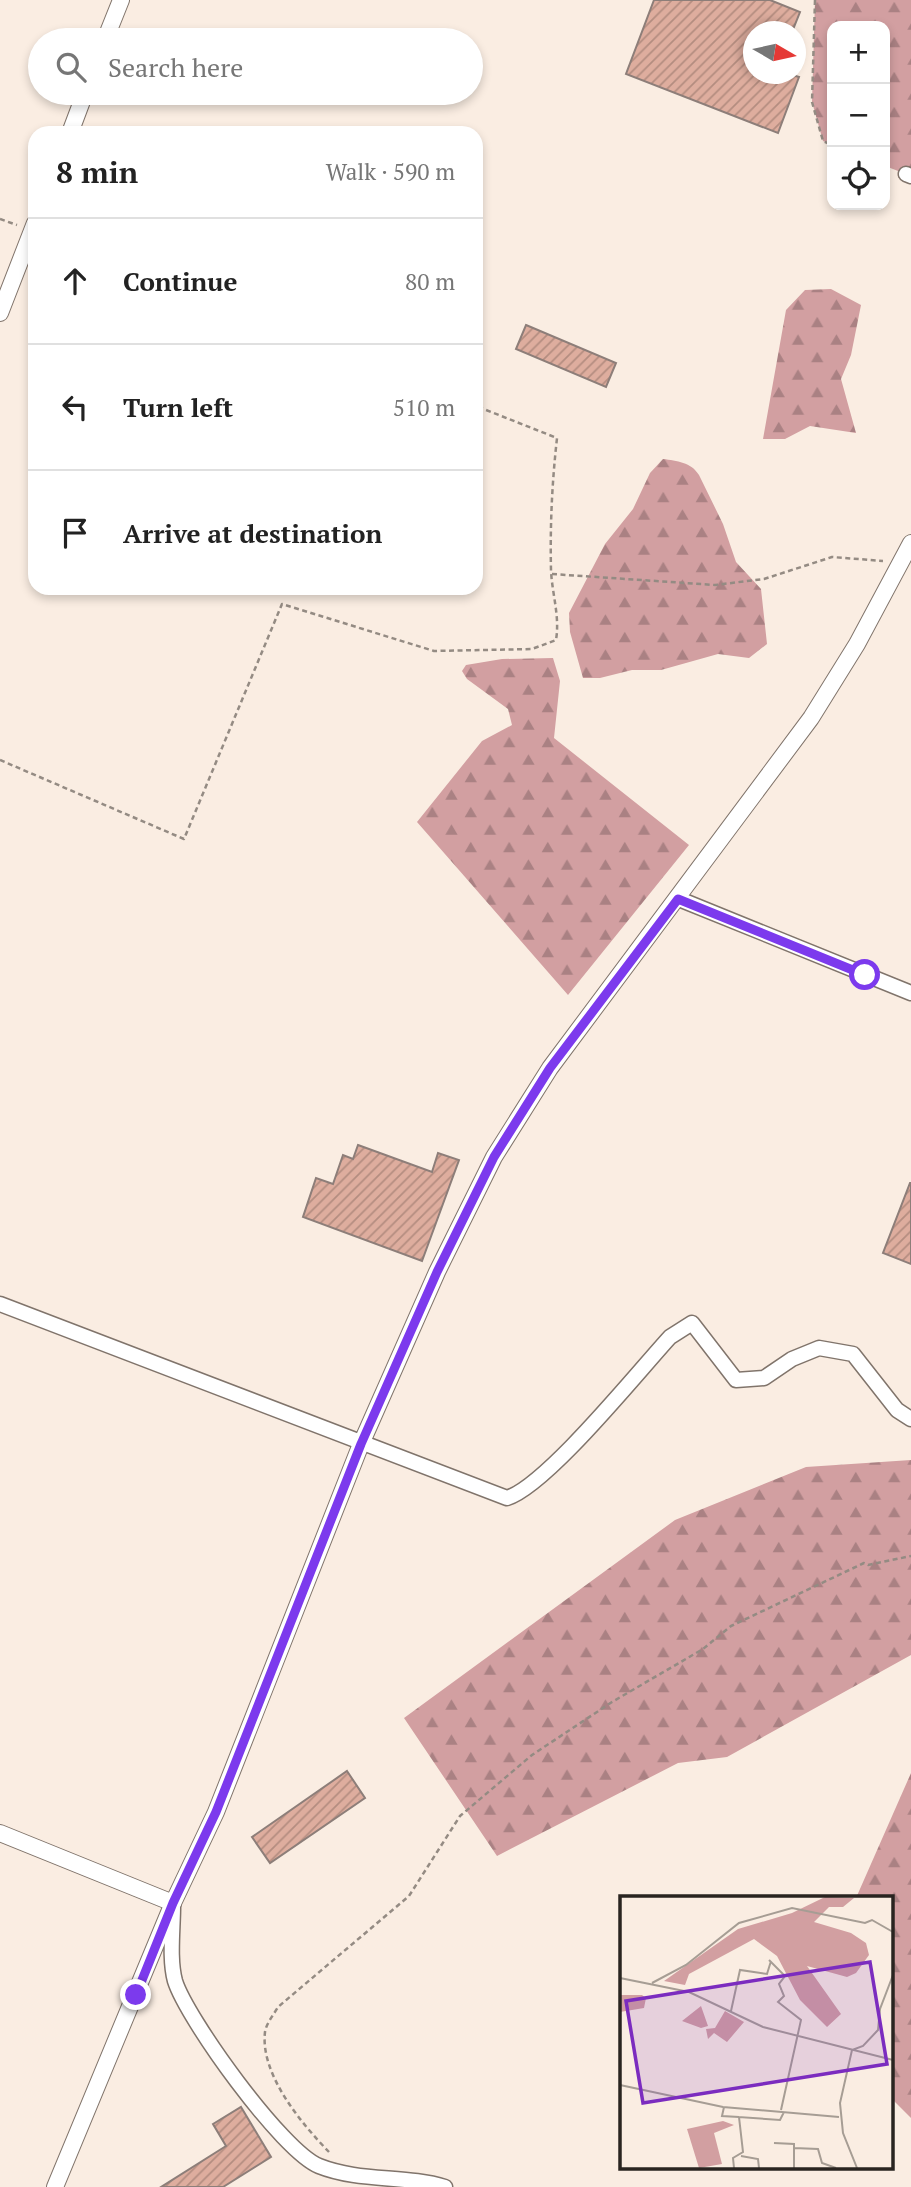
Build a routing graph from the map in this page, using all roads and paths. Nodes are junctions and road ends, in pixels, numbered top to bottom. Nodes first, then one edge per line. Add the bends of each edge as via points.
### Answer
1 (121, 0) edge
2 (815, 0) edge
3 (110, 28) edge
4 (80, 105) edge
5 (73, 126) edge
6 (827, 143) edge
7 (28, 241) edge
8 (0, 313) edge
9 (483, 409) edge
10 (911, 543) edge
11 (902, 562) junction
12 (551, 573) junction
13 (0, 761) edge
14 (678, 899) junction
15 (911, 993) edge
16 (0, 1304) edge
17 (911, 1419) edge
18 (361, 1444) junction
19 (911, 1556) edge
20 (0, 1833) edge
21 (173, 1903) junction
22 (331, 2154) dead end
23 (55, 2187) edge
24 (445, 2187) edge

1 - 3 street
2 - 6 path via 811,102
4 - 5 street
7 - 8 street
9 - 12 path via 557,438 550,499
10 - 11 street
11 - 12 path via 832,556 764,579 715,585
11 - 14 street via 811,718
12 - 13 path via 559,621 556,640 532,649 434,651 282,604 184,838
14 - 15 street
14 - 18 street via 550,1068 494,1157
16 - 18 street
17 - 18 street via 897,1410 853,1354 819,1348 764,1378 736,1380 692,1323 670,1337 546,1473 521,1494 507,1498
18 - 21 street via 221,1799
19 - 22 path via 864,1563 731,1626 703,1649 532,1755 460,1816 408,1896 278,2007 265,2030 267,2060 283,2092
20 - 21 street
21 - 23 street
21 - 24 street via 175,1980 233,2076 277,2129 320,2166

